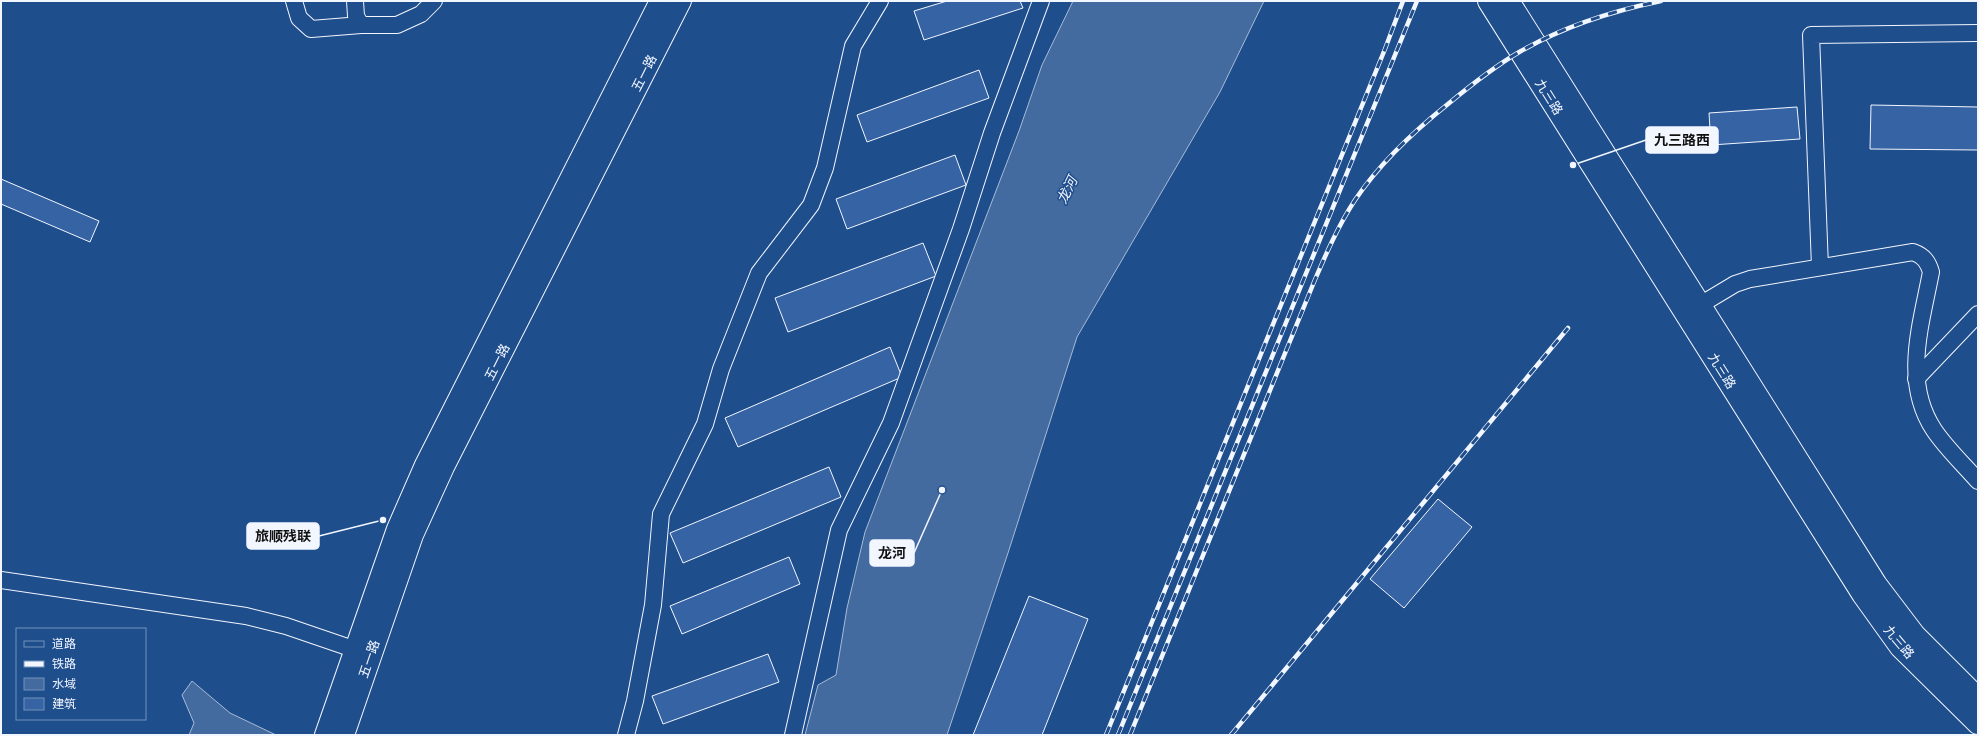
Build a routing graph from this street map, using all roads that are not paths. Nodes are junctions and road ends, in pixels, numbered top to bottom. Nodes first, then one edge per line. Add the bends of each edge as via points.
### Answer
1 (294, 1) edge
2 (355, 1) edge
3 (434, 1) edge
4 (660, 1) edge
5 (681, 1) edge
6 (880, 1) edge
7 (1041, 1) edge
8 (1489, 1) edge
9 (1508, 1) edge
10 (361, 25) junction
11 (1978, 33) edge
12 (1820, 267) junction
13 (1693, 310) junction
14 (1978, 314) edge
15 (1916, 379) junction
16 (1978, 481) edge
17 (1, 580) edge
18 (362, 652) junction
19 (1978, 699) edge
20 (1978, 723) edge
21 (325, 735) edge
22 (344, 735) edge
23 (626, 735) edge
24 (792, 735) edge

1 - 10 street via 299,18 311,29
2 - 10 street via 356,16
3 - 10 street via 421,14 396,25
4 - 18 main road, 五一路 via 425,465 396,529
5 - 18 main road, 五一路 via 444,467
6 - 23 street via 853,46 825,168 811,205 759,273 721,369 705,424 661,514 653,605
7 - 24 street via 891,423 839,530
8 - 13 highway, 九三路
9 - 13 highway, 九三路
11 - 12 street via 1811,35
12 - 13 street via 1735,284
12 - 15 street via 1913,252 1921,255 1928,263 1931,272 1916,353
13 - 19 highway, 九三路 via 1876,585 1914,634
13 - 20 highway, 九三路 via 1845,567 1881,621 1924,670
14 - 15 street
15 - 16 street via 1922,407 1934,430
17 - 18 street via 246,616 286,626
18 - 21 main road, 五一路
18 - 22 main road, 五一路

